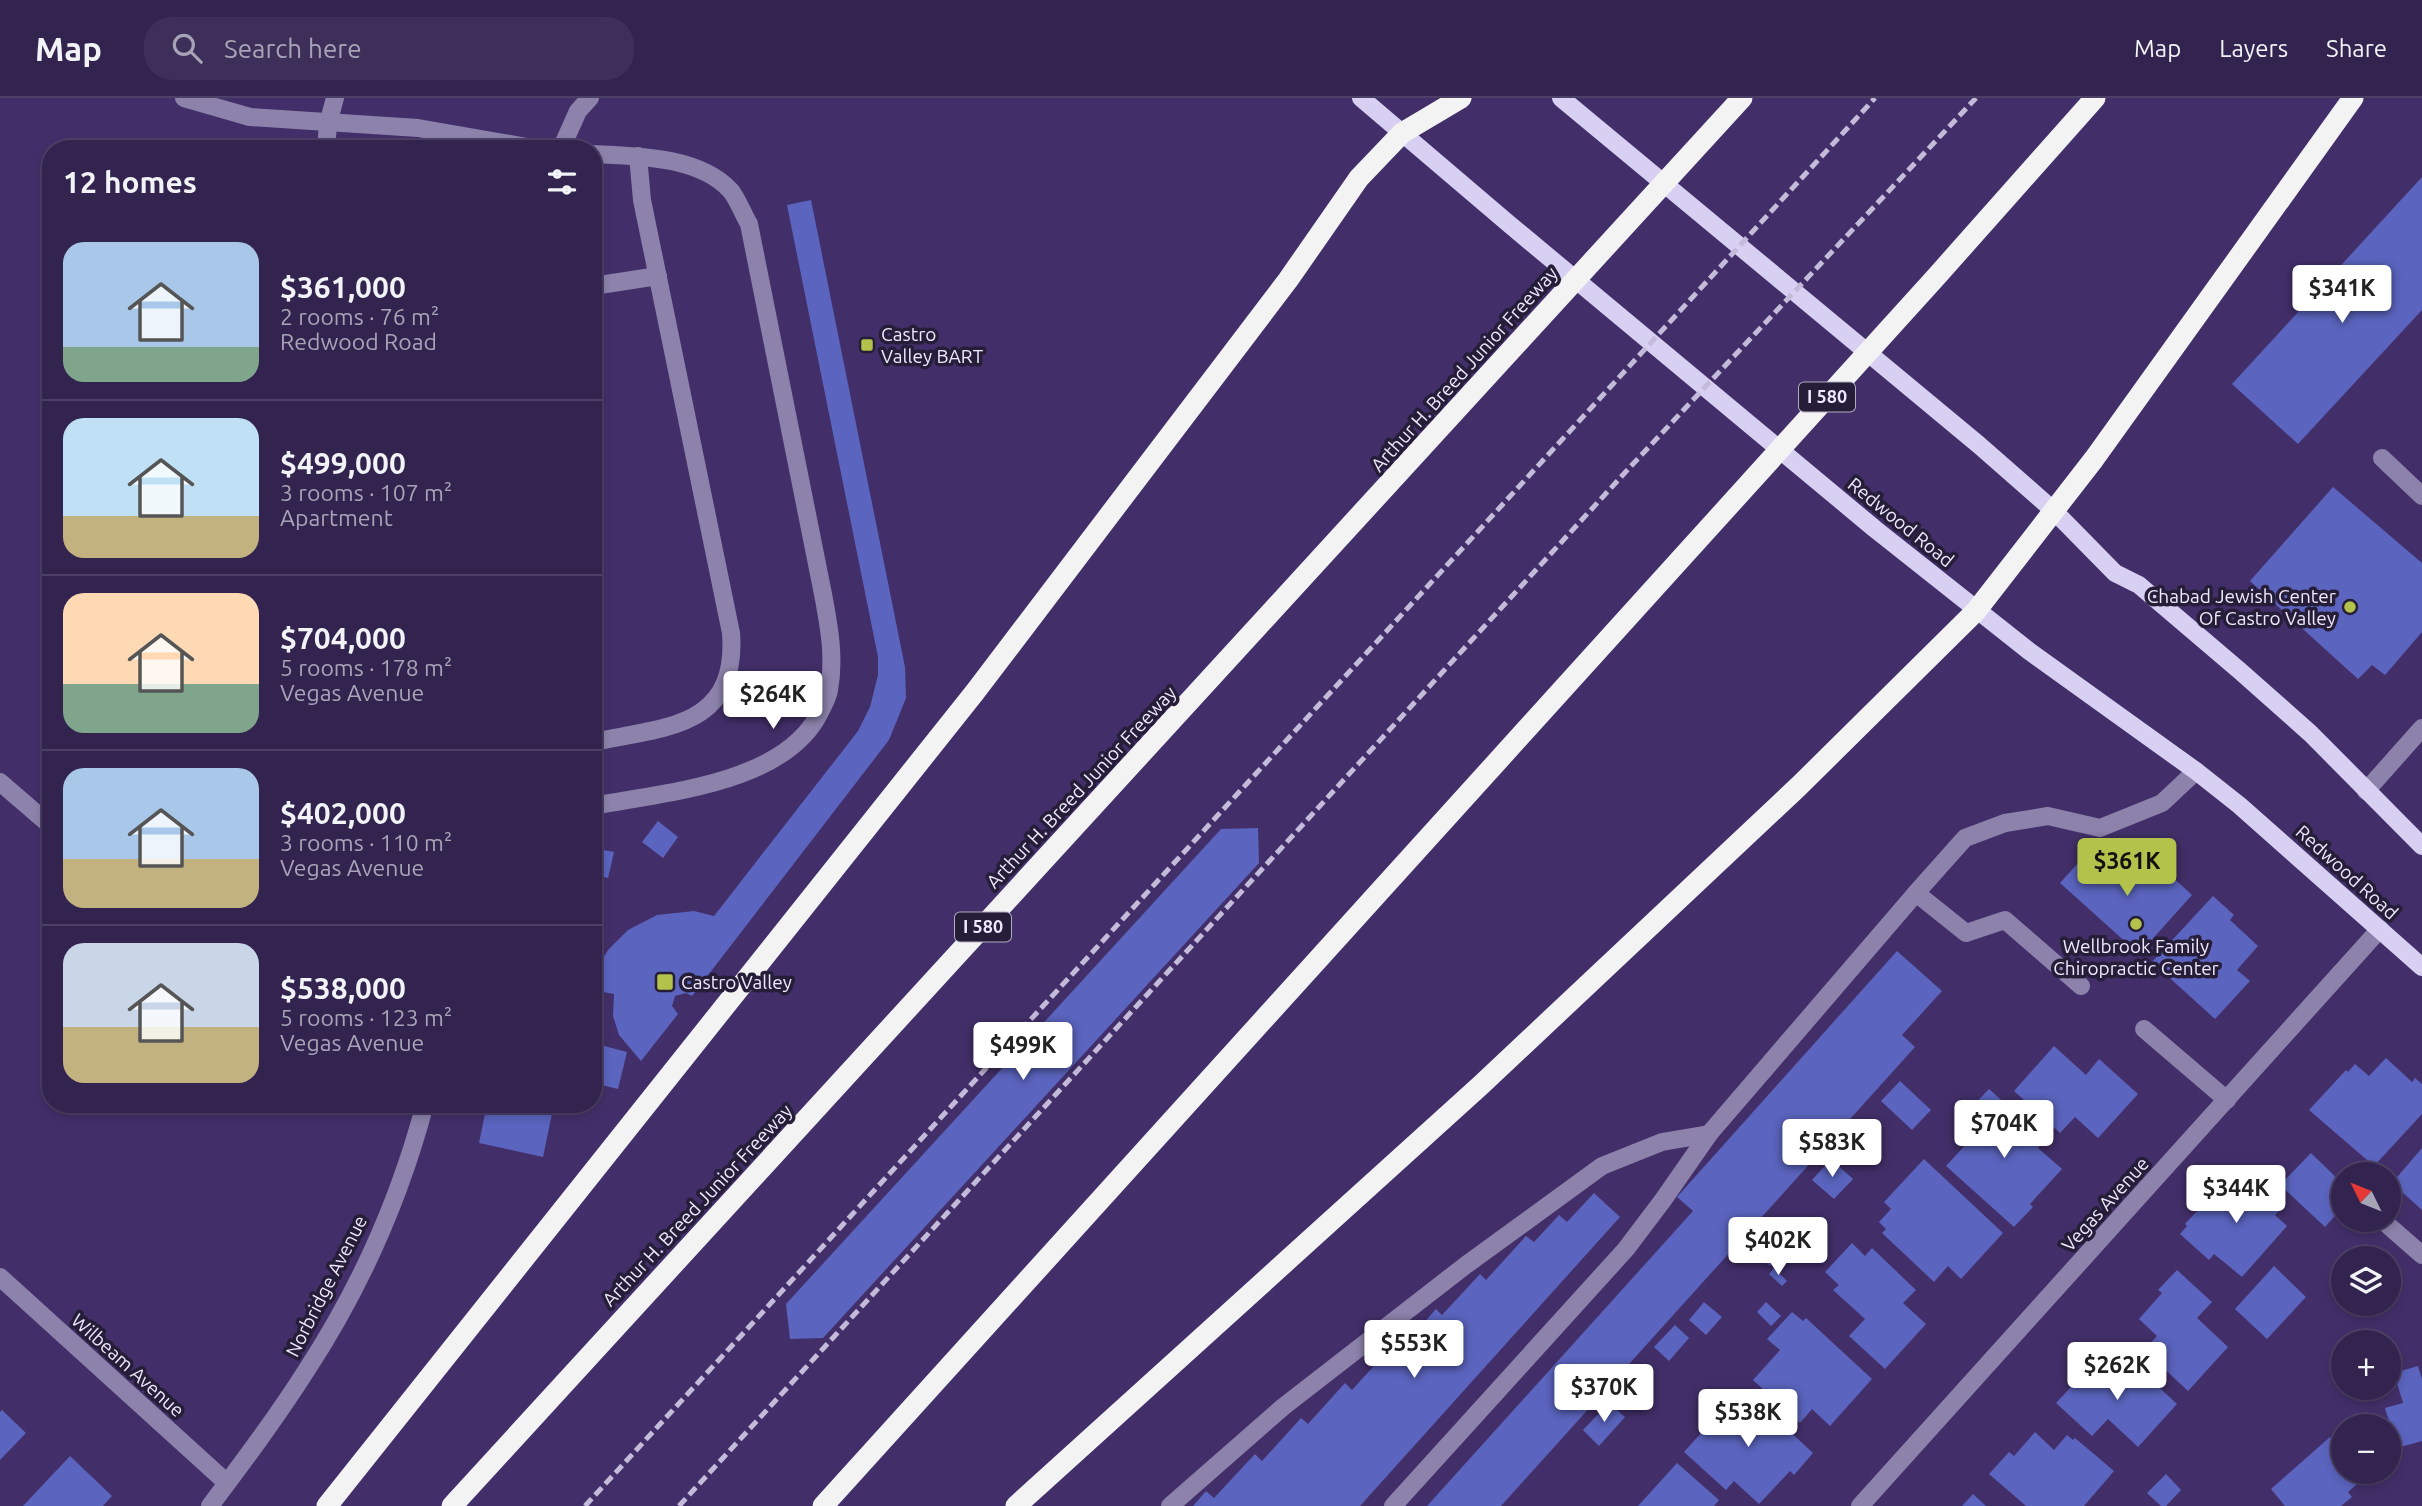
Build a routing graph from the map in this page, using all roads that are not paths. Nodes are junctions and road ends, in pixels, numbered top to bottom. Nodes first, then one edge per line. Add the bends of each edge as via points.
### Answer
1 (184, 98) edge
2 (335, 98) edge
3 (590, 98) edge
4 (1361, 98) edge
5 (1461, 98) edge
6 (1561, 98) edge
7 (2095, 98) edge
8 (2353, 98) edge
9 (1737, 104) edge
10 (328, 124) junction
11 (1402, 133) junction
12 (327, 140) edge
13 (487, 140) edge
14 (565, 140) edge
15 (602, 154) edge
16 (638, 156) junction
17 (658, 276) junction
18 (602, 285) edge
19 (2382, 458) dead end
20 (2422, 496) edge
21 (2053, 510) junction
22 (1976, 611) junction
23 (2422, 728) edge
24 (602, 740) edge
25 (2196, 771) junction
26 (0, 782) edge
27 (2366, 791) junction
28 (602, 804) edge
29 (42, 818) edge
30 (2422, 846) edge
31 (1916, 893) junction
32 (2380, 929) junction
33 (2422, 967) edge
34 (2081, 986) dead end
35 (2144, 1029) dead end
36 (2227, 1100) junction
37 (422, 1113) edge
38 (1709, 1134) junction
39 (2396, 1232) edge
40 (2422, 1255) edge
41 (0, 1277) edge
42 (227, 1483) junction
43 (210, 1506) edge
44 (327, 1506) edge
45 (452, 1506) edge
46 (823, 1506) edge
47 (1016, 1506) edge
48 (1170, 1506) edge
49 (1393, 1506) edge
50 (1860, 1506) edge

1 - 10 street via 250,117
2 - 10 street
3 - 14 street via 578,111
4 - 11 main road, Redwood Road
5 - 11 highway
6 - 21 main road
7 - 46 highway, I 580
8 - 21 highway
9 - 45 highway, Arthur H. Breed Junior Freeway / I 580
10 - 12 street
10 - 13 street via 418,128
11 - 22 main road, Redwood Road
11 - 44 highway via 1359,178 1288,280 967,703
15 - 16 street
16 - 17 street
16 - 28 street via 709,174 731,192 748,225 832,654 829,693 814,724 790,750 732,777
17 - 18 street
17 - 24 street via 733,655 729,678 718,698 702,713 673,726
19 - 20 street
21 - 22 highway
21 - 27 main road via 2115,573 2139,585 2311,734
22 - 25 main road, Redwood Road
22 - 47 highway via 1799,786 1481,1085
23 - 27 street
25 - 31 street via 2162,803 2100,828 2048,817 2005,823 1965,838
25 - 32 main road, Redwood Road
26 - 29 street
27 - 30 main road
31 - 34 street via 1966,933 2005,919
31 - 38 street
32 - 33 main road, Redwood Road
32 - 36 street, Vegas Avenue
35 - 36 street
36 - 50 street, Vegas Avenue
37 - 42 street, Norbridge Avenue via 397,1192 344,1306 301,1378
38 - 48 street via 1662,1142 1602,1166 1283,1407
38 - 49 street via 1626,1249
39 - 40 street
41 - 42 street, Wilbeam Avenue
42 - 43 street, Norbridge Avenue

